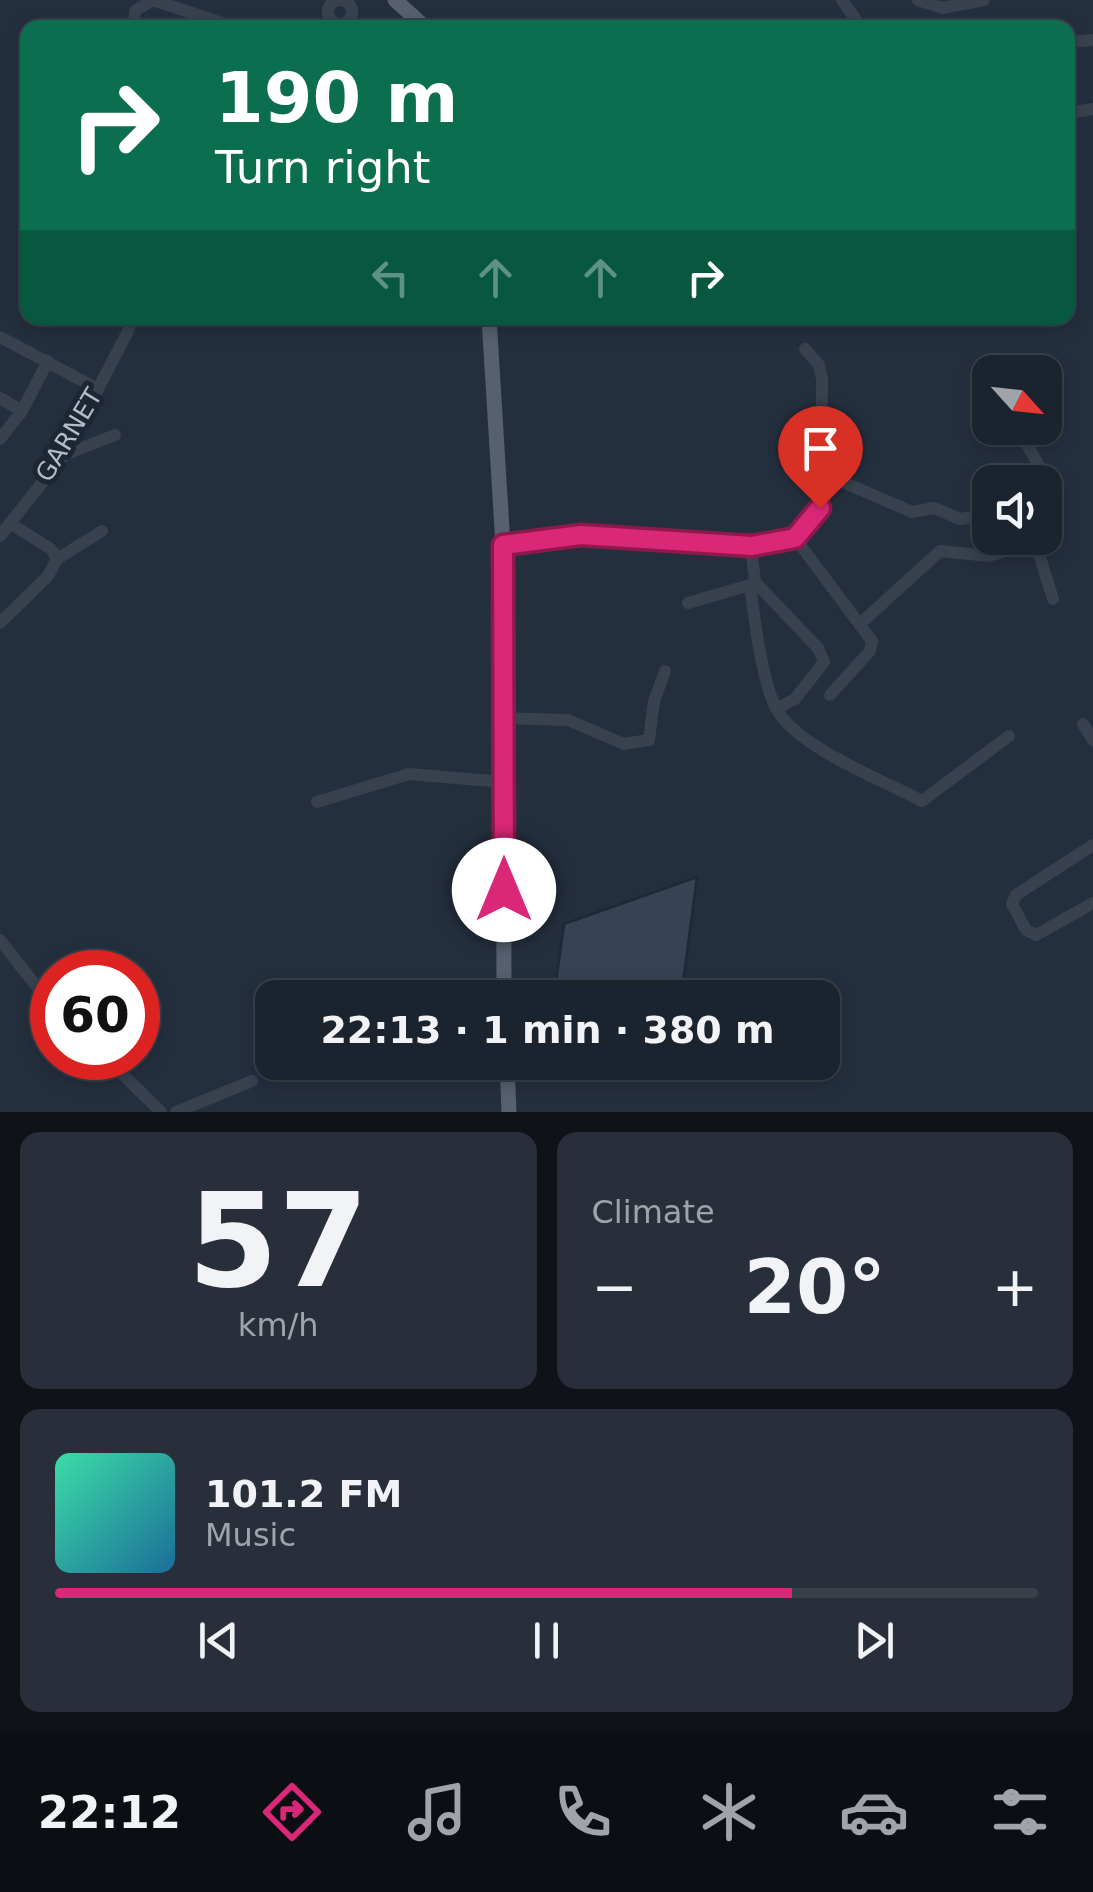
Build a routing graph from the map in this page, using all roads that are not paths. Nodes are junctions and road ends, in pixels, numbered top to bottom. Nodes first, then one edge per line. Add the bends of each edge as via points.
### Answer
1 (395, 0) edge
2 (918, 0) edge
3 (984, 0) edge
4 (347, 1) edge
5 (136, 20) edge
6 (213, 20) edge
7 (325, 20) edge
8 (417, 20) edge
9 (489, 325) edge
10 (129, 329) dead end
11 (0, 337) edge
12 (805, 349) dead end
13 (48, 362) junction
14 (98, 388) junction
15 (0, 398) edge
16 (22, 411) junction
17 (115, 434) dead end
18 (0, 440) edge
19 (64, 455) junction
20 (820, 472) junction
21 (972, 517) edge
22 (11, 524) junction
23 (102, 531) dead end
24 (0, 536) edge
25 (795, 538) junction
26 (503, 545) junction
27 (752, 546) junction
28 (972, 555) edge
29 (1039, 555) edge
30 (57, 558) junction
31 (753, 584) junction
32 (1052, 599) dead end
33 (688, 603) dead end
34 (0, 623) edge
35 (860, 624) junction
36 (665, 671) dead end
37 (830, 695) dead end
38 (776, 708) junction
39 (502, 718) junction
40 (1083, 724) dead end
41 (1008, 736) dead end
42 (1093, 740) edge
43 (503, 782) junction
44 (317, 802) dead end
45 (1093, 845) edge
46 (1093, 903) edge
47 (0, 940) edge
48 (30, 978) edge
49 (504, 980) edge
50 (128, 1080) edge
51 (252, 1080) dead end
52 (508, 1080) edge
53 (161, 1112) edge
54 (176, 1112) edge
55 (509, 1112) edge

1 - 8 main road
2 - 3 street via 942,8
4 - 7 street via 331,5
5 - 6 street via 138,8 153,0
9 - 26 main road
10 - 14 street, GARNET
11 - 13 street
12 - 20 street via 822,379
13 - 14 street
13 - 16 street
14 - 19 street, GARNET
15 - 16 street
16 - 18 street
17 - 19 street
19 - 22 street, GARNET
20 - 21 street via 912,512 934,508
20 - 25 street via 820,508
22 - 24 street, GARNET
22 - 30 street
23 - 30 street
25 - 27 street
25 - 35 street
26 - 27 street via 581,535
26 - 39 main road
27 - 31 street
28 - 35 street via 940,552
29 - 32 street
30 - 34 street via 48,576
31 - 33 street
31 - 38 street via 756,637
31 - 38 street via 824,662 795,699
35 - 37 street via 872,640 870,651
36 - 39 street via 649,740 624,744 568,720
38 - 41 street via 816,744 922,801
39 - 43 main road
40 - 42 street
43 - 44 street via 409,774
43 - 49 main road
45 - 46 street via 1013,898 1014,914 1036,934
47 - 48 street
50 - 53 street
51 - 54 street
52 - 55 main road

